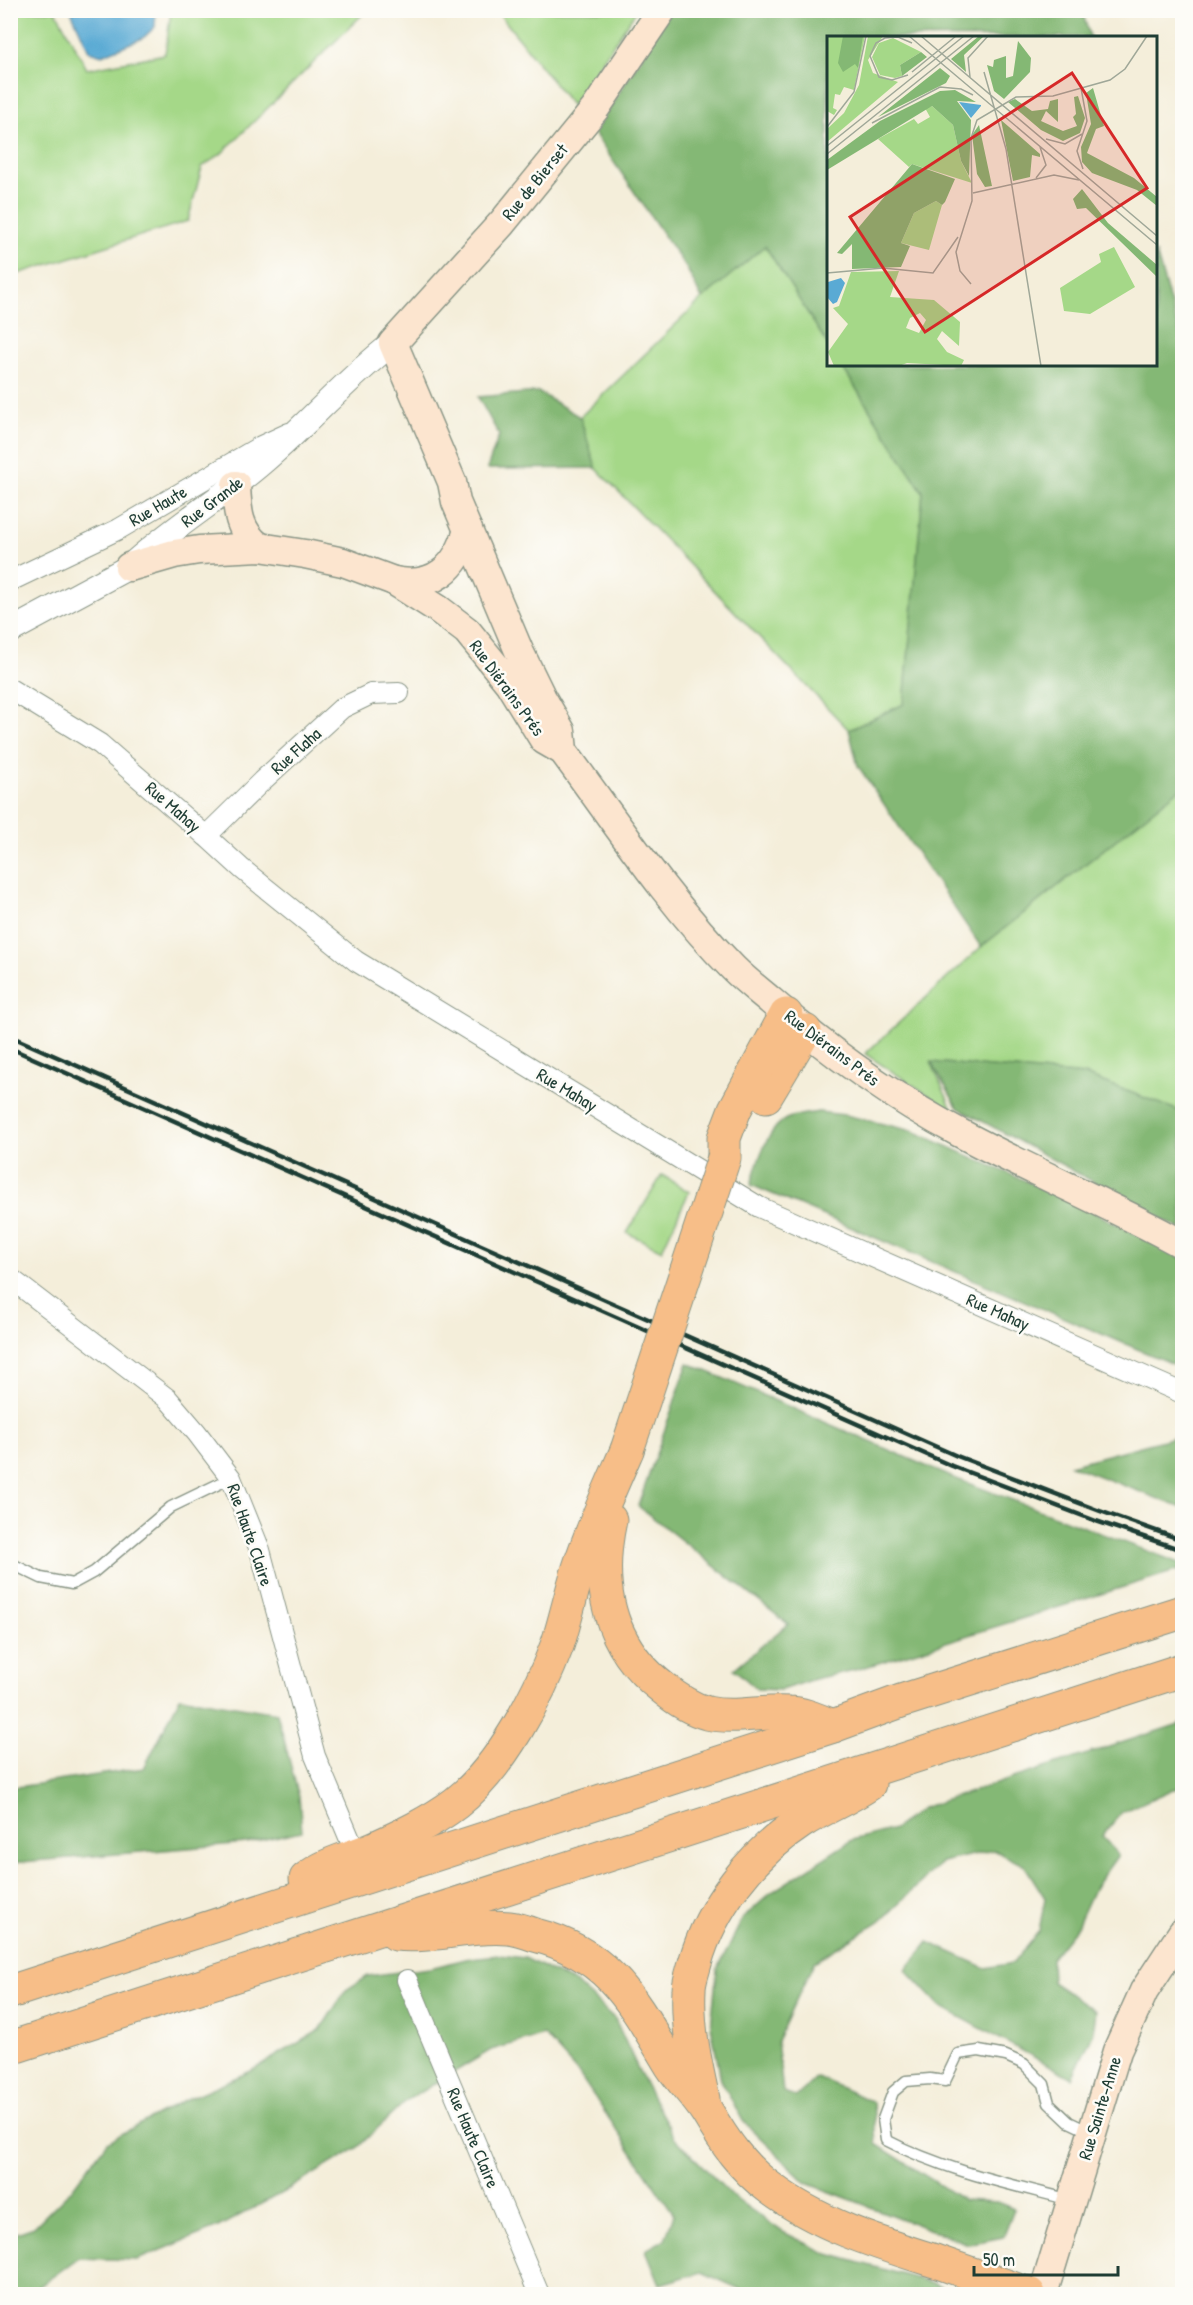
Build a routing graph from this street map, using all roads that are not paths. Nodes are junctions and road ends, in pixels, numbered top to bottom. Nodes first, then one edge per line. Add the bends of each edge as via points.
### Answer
1 (662, 10) edge
2 (393, 343) junction
3 (303, 426) junction
4 (236, 485) junction
5 (468, 530) junction
6 (260, 548) junction
7 (129, 567) junction
8 (10, 581) edge
9 (394, 581) junction
10 (10, 631) edge
11 (399, 693) dead end
12 (14, 695) edge
13 (563, 751) junction
14 (206, 836) junction
15 (796, 1023) junction
16 (1182, 1244) edge
17 (10, 1278) edge
18 (1182, 1393) edge
19 (625, 1454) junction
20 (231, 1478) junction
21 (10, 1563) edge
22 (1182, 1612) edge
23 (1182, 1670) edge
24 (833, 1726) junction
25 (913, 1756) junction
26 (351, 1842) dead end
27 (270, 1908) junction
28 (370, 1931) junction
29 (1182, 1932) edge
30 (407, 1980) dead end
31 (10, 1992) edge
32 (10, 2048) edge
33 (706, 2112) junction
34 (1092, 2133) junction
35 (1071, 2200) junction
36 (539, 2295) edge
37 (1029, 2295) edge
38 (1043, 2295) edge

1 - 2 main road, Rue de Bierset via 595,109 502,223
2 - 3 street, Rue Grande
2 - 5 main road, Rue Diérains Prés via 452,482
3 - 4 street, Rue Grande
3 - 8 street, Rue Haute via 261,446 119,529
4 - 6 main road via 240,523
4 - 7 street, Rue Grande
5 - 9 main road, Rue Diérains Prés via 444,572 419,584
5 - 13 main road, Rue Diérains Prés via 534,682 561,731
6 - 7 main road, Rue Diérains Prés via 200,550
6 - 9 main road, Rue Diérains Prés via 343,562
7 - 10 street, Rue Grande
9 - 13 main road, Rue Diérains Prés via 467,631 509,684 544,740
11 - 14 street, Rue Flaha via 371,694 342,708
12 - 14 street, Rue Mahay via 47,710 100,744
13 - 15 main road, Rue Diérains Prés via 699,931 734,969
14 - 18 street, Rue Mahay via 290,910 356,961 759,1208
15 - 16 main road, Rue Diérains Prés via 868,1076 960,1133
15 - 19 highway, bridge via 728,1147
17 - 20 street, Rue Haute Claire via 168,1399
19 - 24 highway via 604,1546 605,1579 612,1621 647,1676 674,1697 705,1712 740,1716 791,1712
19 - 27 highway via 579,1568 558,1643 506,1744 485,1774 457,1802 431,1819 314,1872
20 - 21 lane via 171,1507 94,1572 72,1584 42,1578
20 - 26 street, Rue Haute Claire via 260,1550 315,1756
22 - 24 highway
23 - 25 highway
24 - 27 highway
25 - 28 highway
25 - 33 highway via 801,1822 758,1857 714,1915 689,1987 691,2045
27 - 31 highway
28 - 32 highway
28 - 33 highway via 412,1936 509,1928 558,1941 604,1969 617,1982
29 - 34 main road, Rue Sainte-Anne via 1144,1991 1117,2051
30 - 36 street, Rue Haute Claire
33 - 37 highway via 748,2170 797,2206 861,2237
34 - 35 main road, Rue Sainte-Anne
34 - 35 lane via 1069,2122 1049,2103 1044,2084 1024,2064 979,2051 958,2054 945,2081 906,2081 893,2092 883,2119 886,2140 915,2155
35 - 38 main road, Rue Sainte-Anne

